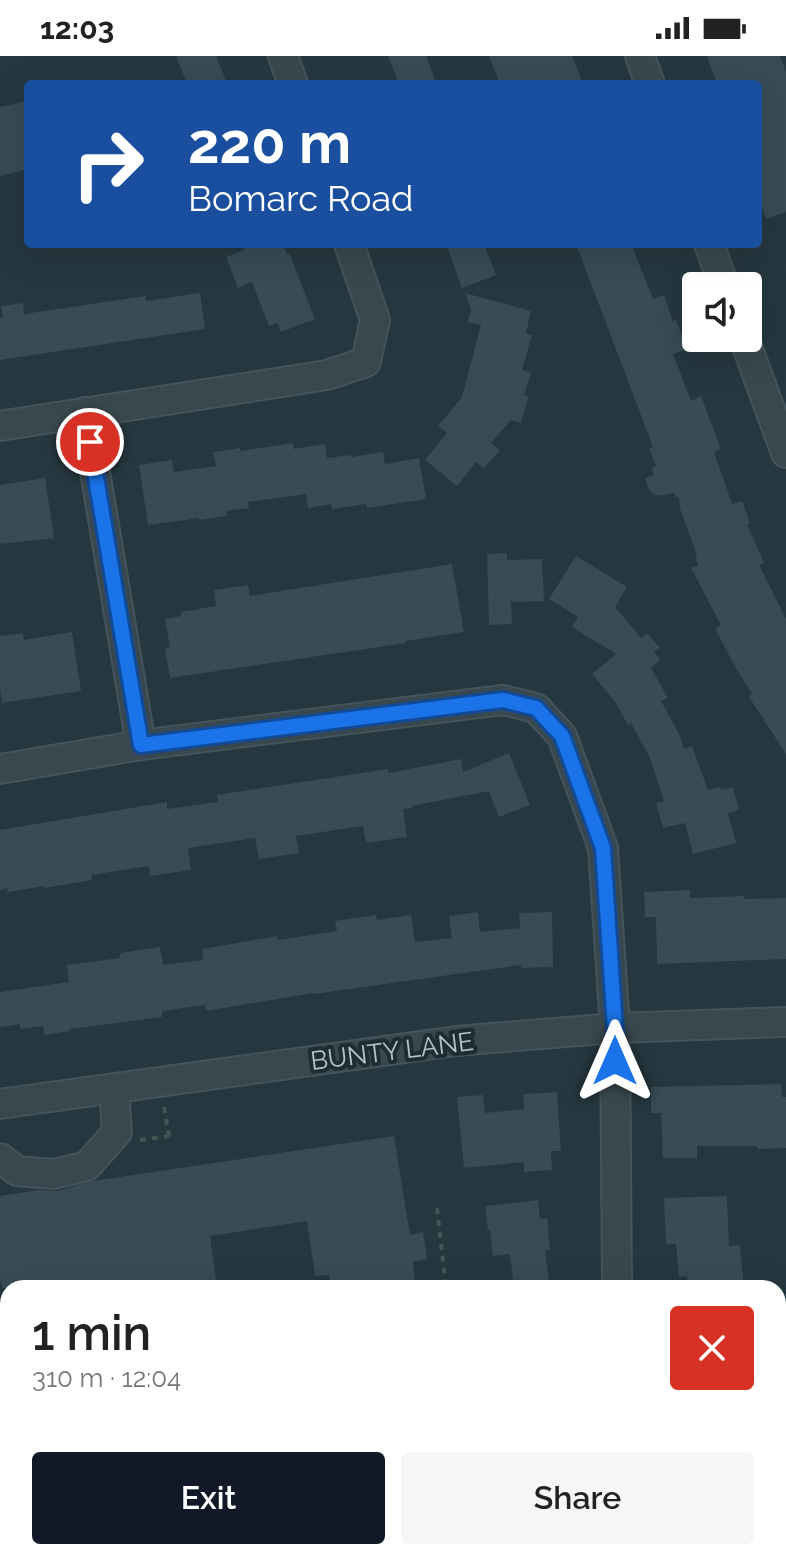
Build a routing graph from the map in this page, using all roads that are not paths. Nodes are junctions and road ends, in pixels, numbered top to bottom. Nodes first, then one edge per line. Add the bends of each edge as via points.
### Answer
1 (283, 56) edge
2 (640, 56) edge
3 (292, 80) edge
4 (649, 80) edge
5 (350, 248) edge
6 (710, 248) edge
7 (719, 272) edge
8 (749, 352) edge
9 (85, 412) junction
10 (0, 426) edge
11 (786, 453) edge
12 (141, 745) junction
13 (0, 769) edge
14 (786, 1022) edge
15 (615, 1028) junction
16 (114, 1089) junction
17 (0, 1104) edge
18 (0, 1158) edge
19 (617, 1280) edge

1 - 3 street
2 - 4 street
5 - 9 street via 375,320 366,362 327,375
6 - 7 street
8 - 11 street
9 - 10 street
9 - 12 street
12 - 13 street
12 - 15 street via 503,700 536,708 562,736 603,848
14 - 15 street, BUNTY LANE
15 - 16 street, BUNTY LANE via 456,1041
15 - 19 street
16 - 17 street, BUNTY LANE
16 - 18 street via 117,1132 87,1166 54,1174 17,1171

